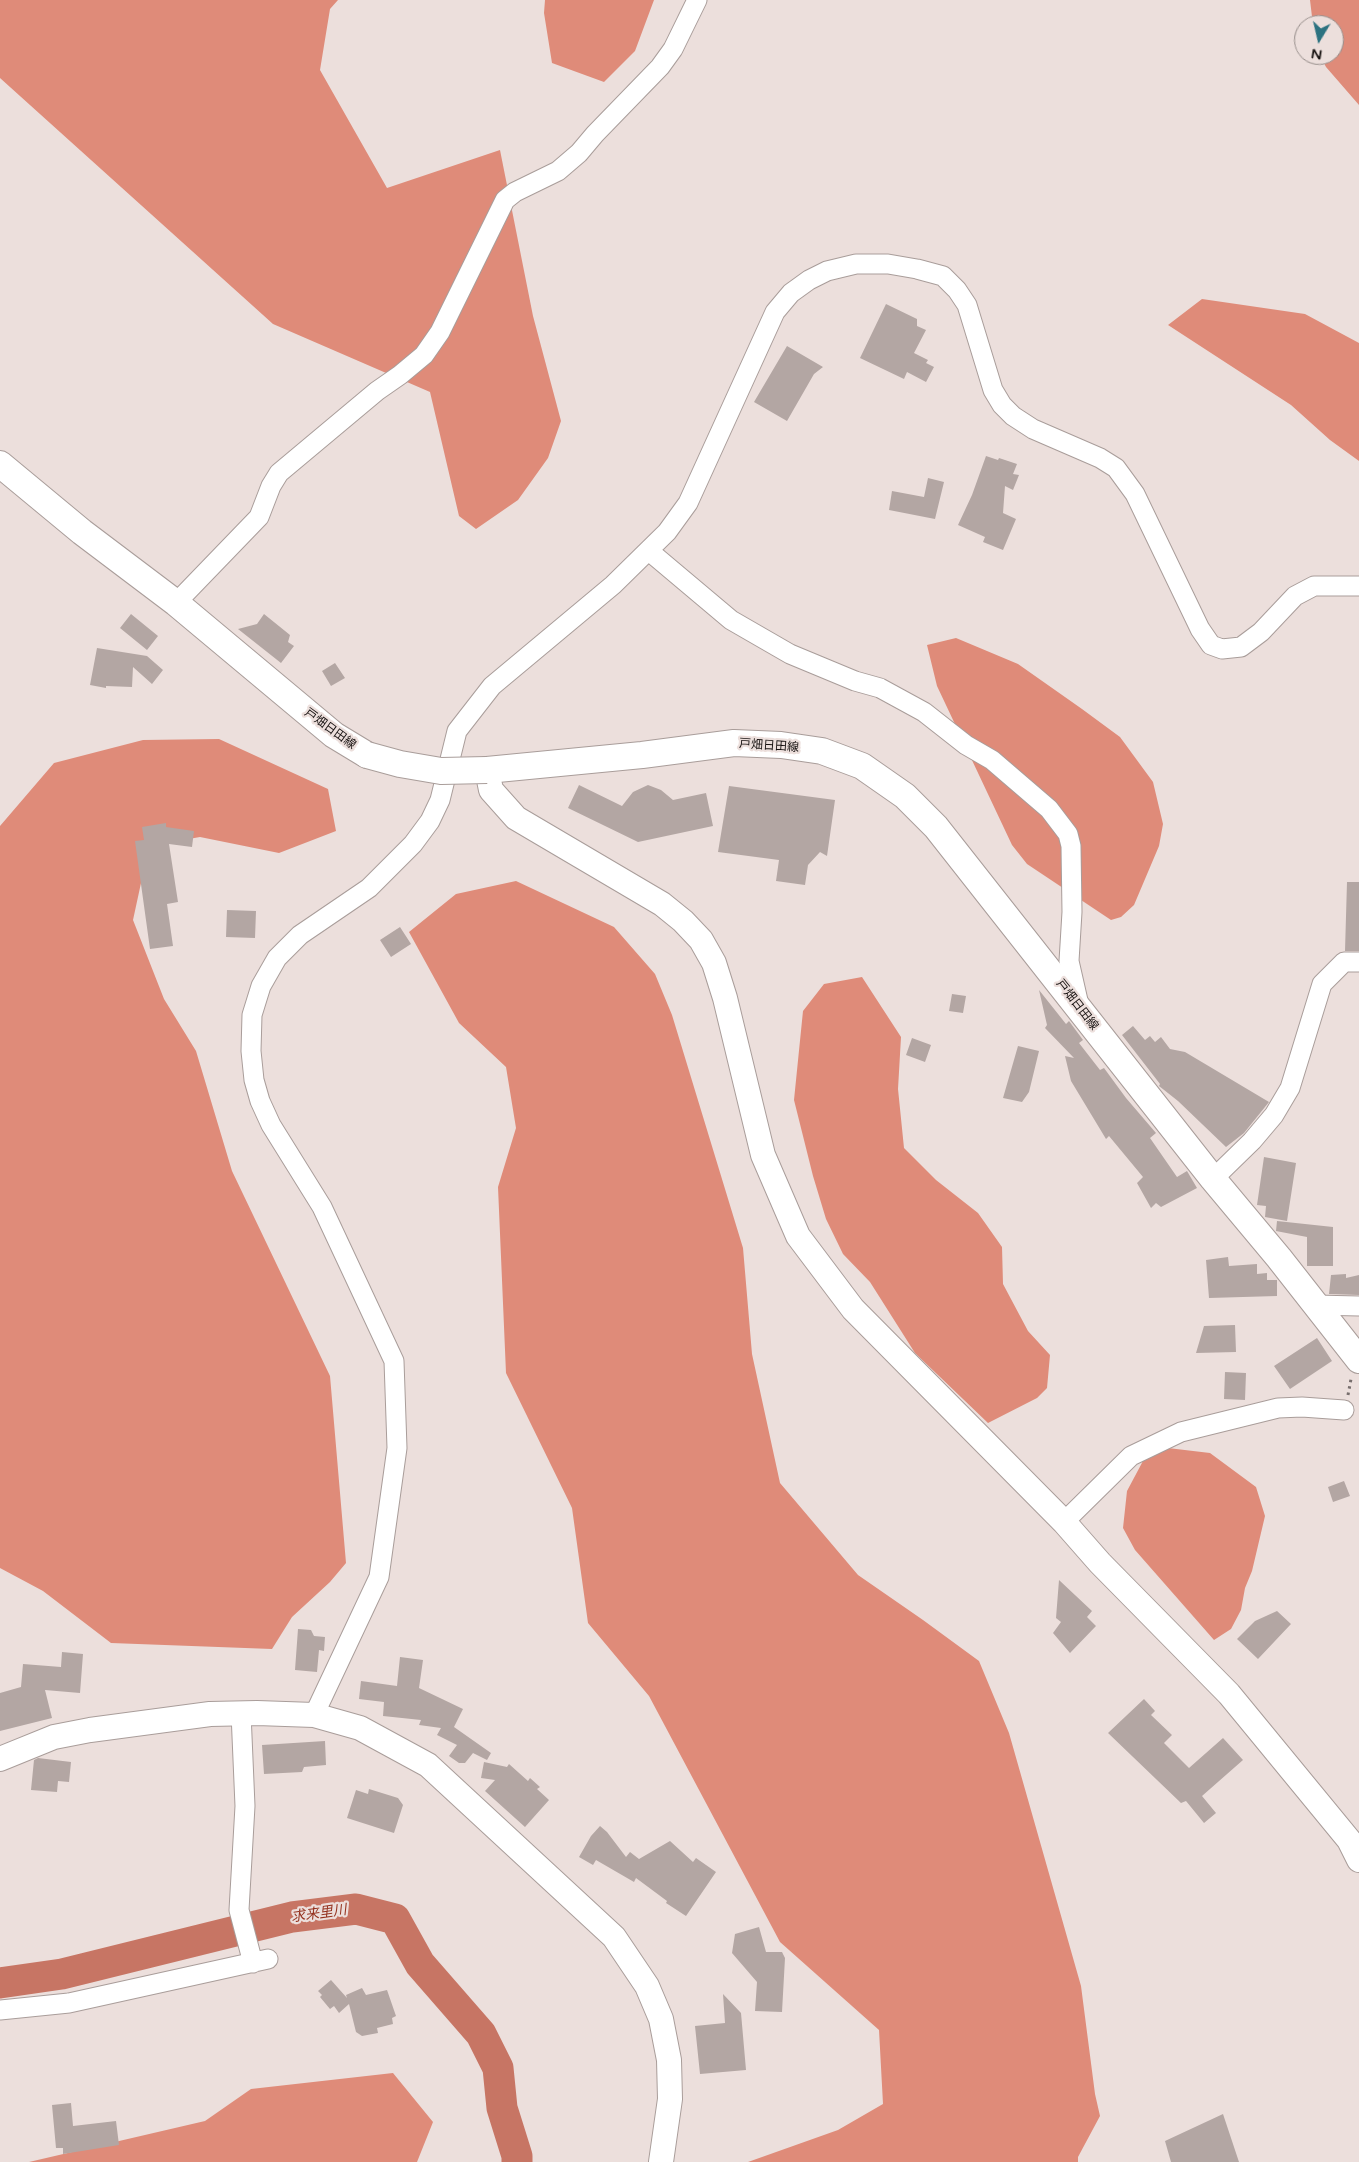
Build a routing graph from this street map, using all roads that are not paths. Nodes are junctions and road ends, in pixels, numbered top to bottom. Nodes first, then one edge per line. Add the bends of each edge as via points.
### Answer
1 (697, 0) edge
2 (0, 464) edge
3 (649, 551) junction
4 (1359, 586) edge
5 (176, 603) junction
6 (487, 770) junction
7 (1359, 962) edge
8 (1079, 1009) junction
9 (1213, 1179) junction
10 (1314, 1305) junction
11 (1359, 1306) edge
12 (1358, 1359) edge
13 (1344, 1410) road end
14 (1064, 1522) junction
15 (241, 1713) junction
16 (314, 1714) junction
17 (0, 1759) edge
18 (1359, 1860) edge
19 (0, 2010) edge
20 (661, 2162) edge

1 - 5 street via 673,49 660,67 579,153 558,171 505,200 440,332 424,355 376,391 280,473 271,486 259,517
2 - 5 main road, 戸畑日田線 via 82,532
3 - 4 street via 688,503 775,312 791,292 827,271 856,264 888,264 944,276 957,290 967,305 993,390 1014,416 1033,429 1116,468 1135,494 1211,645 1222,649 1241,647 1261,632 1295,596 1314,586
3 - 8 street via 731,620 790,654 880,688 924,712 966,745 992,760 1049,809 1068,834 1071,846 1069,961
3 - 16 street via 492,686 457,731 440,800 430,821 397,861 369,888 300,935 277,958 261,986 254,1008 250,1051 260,1101 271,1125 322,1207 394,1361 397,1448 378,1577
5 - 6 main road, 戸畑日田線, bridge via 334,734 367,755 441,771
6 - 8 main road, 戸畑日田線 via 734,743 822,751 862,766 906,796 936,827
6 - 14 street via 491,790 516,818 662,904 701,940 714,963 725,998 762,1155 798,1236 852,1310
7 - 9 street via 1344,962 1322,984 1290,1088 1252,1142
8 - 9 main road, 戸畑日田線
9 - 10 main road, 戸畑日田線
10 - 11 street
10 - 12 main road, 戸畑日田線
13 - 14 street via 1278,1408 1180,1432 1131,1456
14 - 18 street via 1229,1694 1349,1840
15 - 16 street
15 - 17 street via 90,1730 54,1738
15 - 19 street via 245,1806 239,1910 260,1961 69,2003
16 - 20 street via 360,1728 428,1765 614,1937 647,1986 661,2019 669,2060 670,2099

